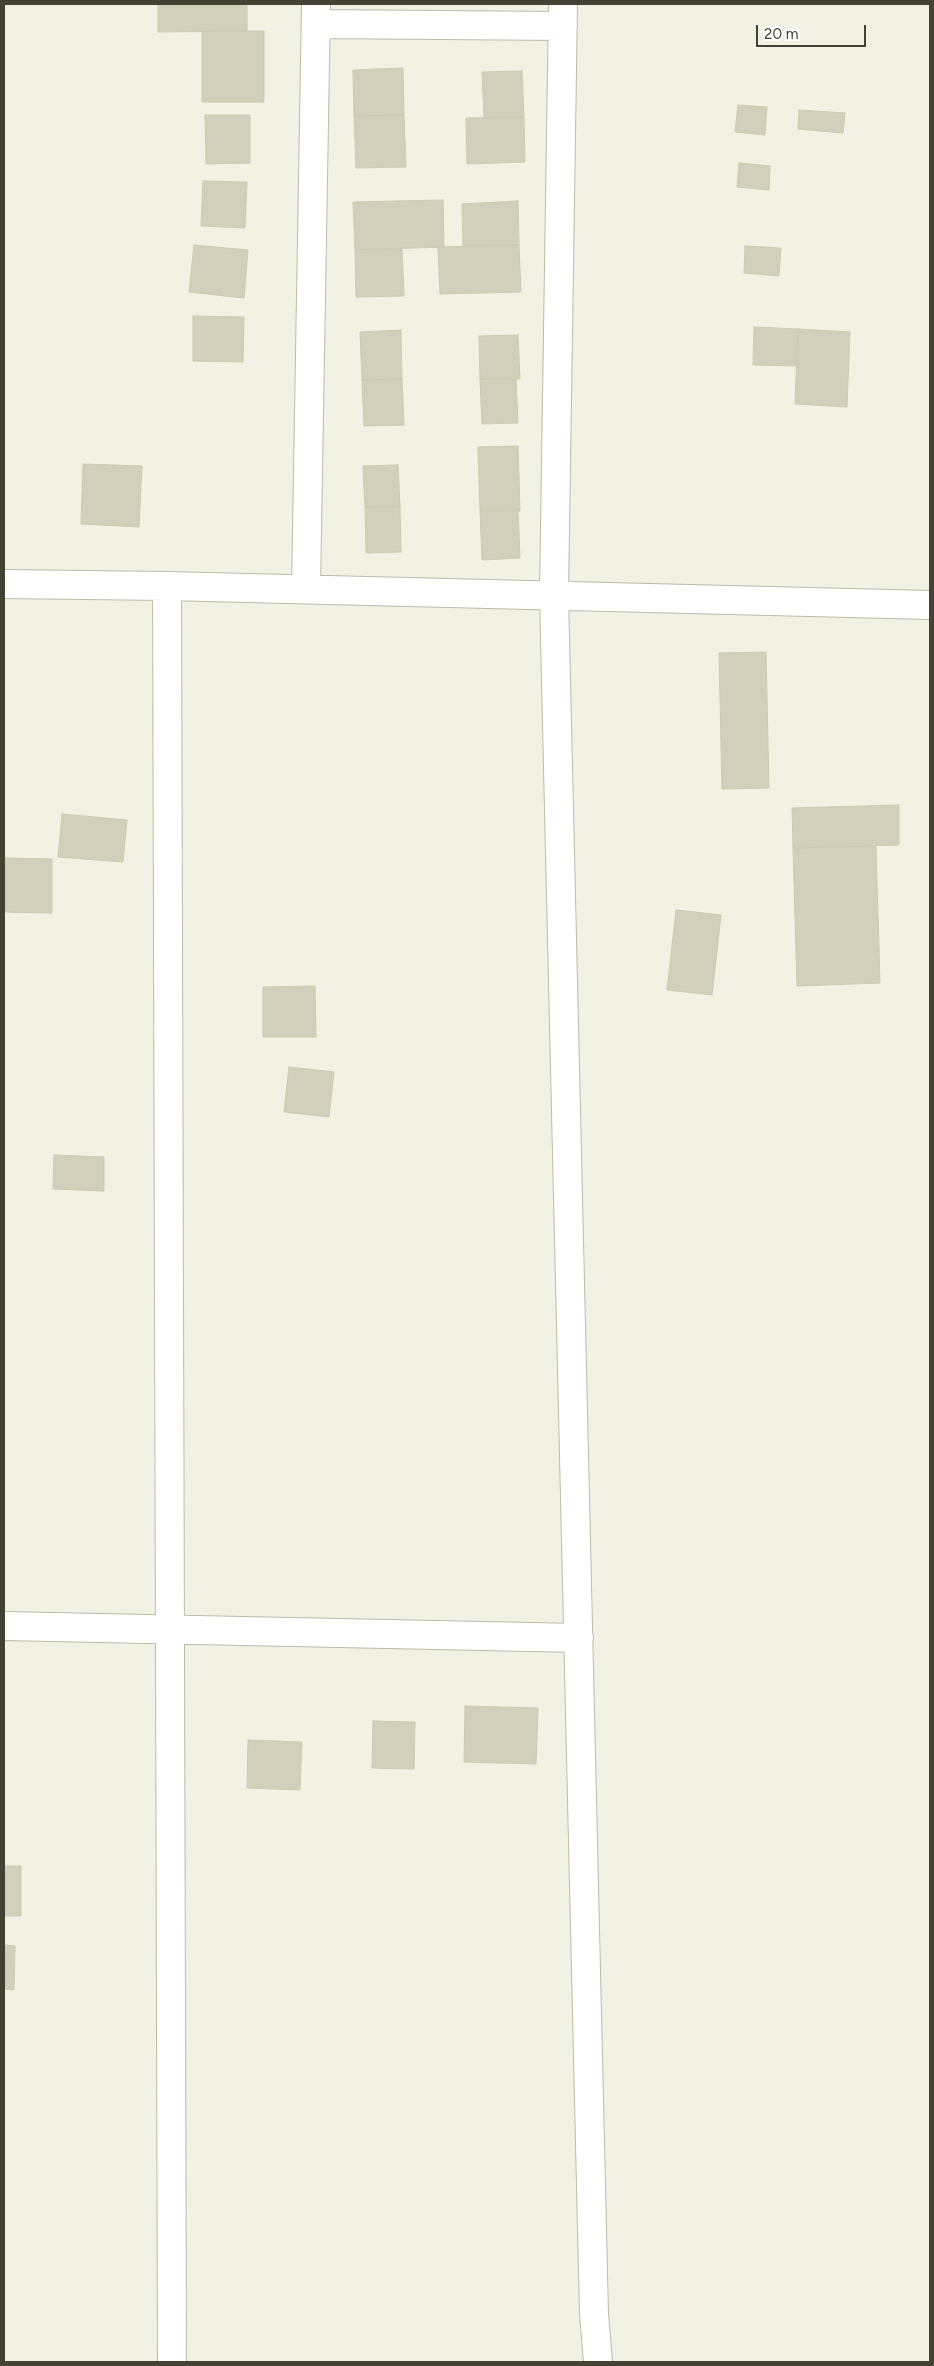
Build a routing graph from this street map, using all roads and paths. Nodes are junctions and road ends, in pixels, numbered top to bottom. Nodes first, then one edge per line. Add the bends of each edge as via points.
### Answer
1 (316, 14) edge
2 (563, 15) edge
3 (4, 584) edge
4 (167, 586) junction
5 (306, 589) junction
6 (554, 596) junction
7 (930, 605) edge
8 (4, 1626) edge
9 (170, 1630) junction
10 (579, 1638) junction
11 (172, 2362) edge
12 (598, 2362) edge

1 - 2 street
1 - 5 street
2 - 6 street
3 - 4 street
4 - 5 street
4 - 9 street
5 - 6 street
6 - 7 street
6 - 10 street
8 - 9 street
9 - 10 street
9 - 11 street
10 - 12 street via 594,2314

